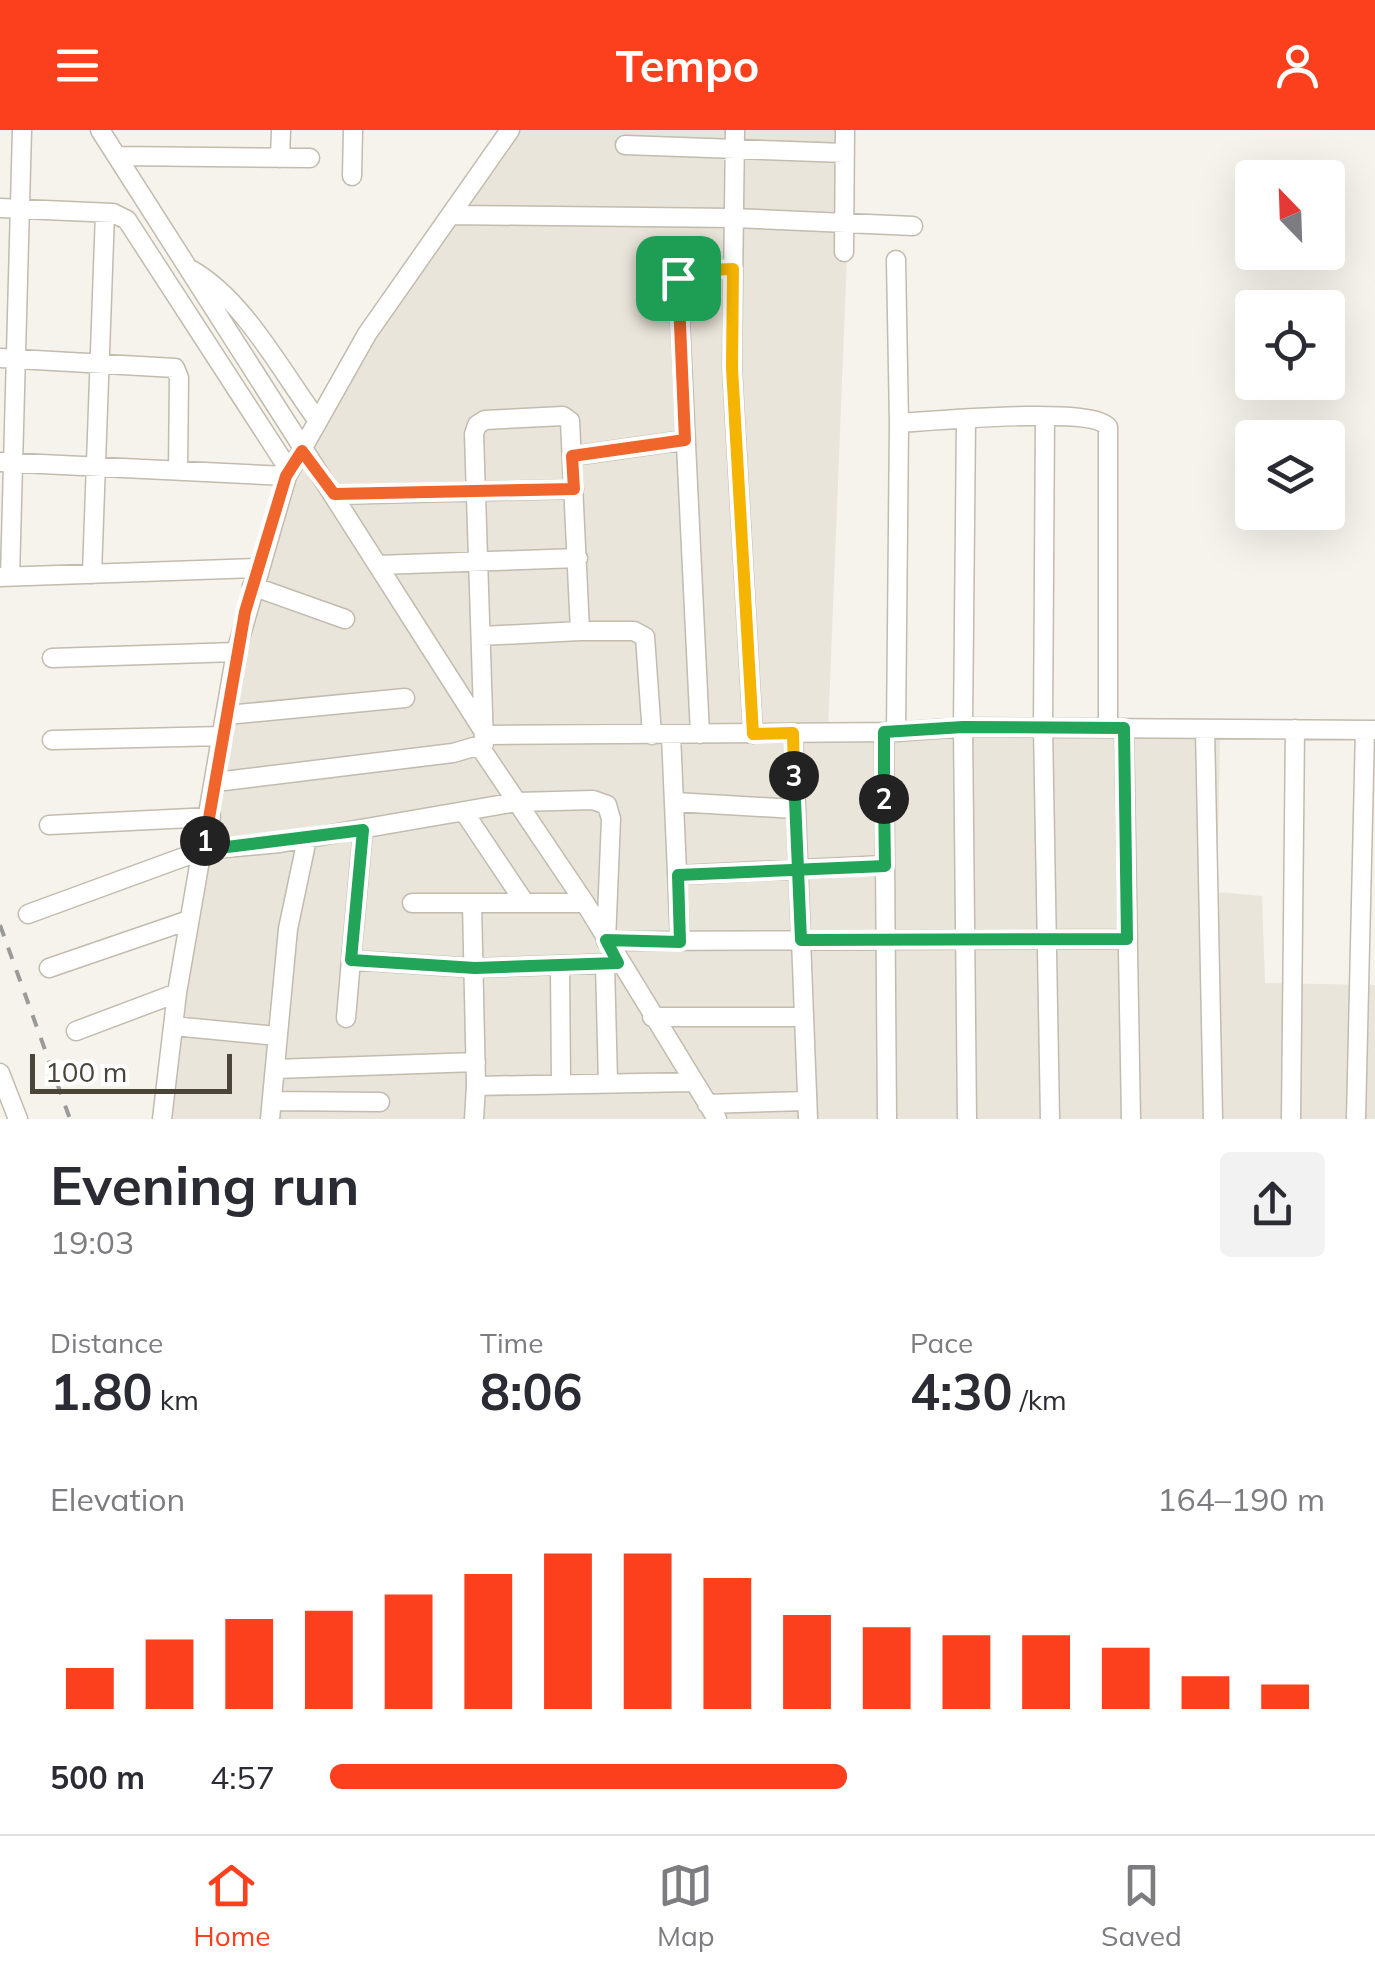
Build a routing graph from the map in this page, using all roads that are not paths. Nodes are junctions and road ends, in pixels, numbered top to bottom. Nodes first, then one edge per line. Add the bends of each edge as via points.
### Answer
1 (22, 130) edge
2 (100, 130) edge
3 (281, 130) edge
4 (353, 130) edge
5 (510, 130) edge
6 (735, 130) edge
7 (845, 130) edge
8 (625, 145) dead end
9 (735, 152) junction
10 (846, 153) junction
11 (117, 156) junction
12 (280, 158) junction
13 (310, 158) dead end
14 (352, 176) dead end
15 (0, 208) edge
16 (22, 210) junction
17 (104, 213) junction
18 (451, 215) junction
19 (734, 218) junction
20 (844, 224) junction
21 (913, 226) dead end
22 (844, 252) dead end
23 (896, 260) dead end
24 (190, 269) junction
25 (733, 269) junction
26 (9, 358) edge
27 (101, 364) junction
28 (1045, 417) junction
29 (966, 418) junction
30 (318, 421) junction
31 (899, 423) junction
32 (685, 440) junction
33 (572, 456) junction
34 (7, 462) edge
35 (294, 463) junction
36 (97, 467) junction
37 (178, 471) junction
38 (475, 489) junction
39 (574, 489) junction
40 (334, 494) junction
41 (578, 558) junction
42 (480, 562) junction
43 (378, 565) junction
44 (92, 574) junction
45 (5, 577) edge
46 (255, 577) junction
47 (344, 618) dead end
48 (580, 631) junction
49 (482, 636) junction
50 (236, 652) junction
51 (52, 658) dead end
52 (406, 698) dead end
53 (227, 715) junction
54 (963, 727) junction
55 (1044, 727) junction
56 (1116, 728) junction
57 (1205, 728) junction
58 (1295, 730) junction
59 (1370, 730) edge
60 (890, 732) junction
61 (793, 733) junction
62 (700, 734) junction
63 (753, 734) junction
64 (661, 735) junction
65 (224, 736) junction
66 (52, 740) dead end
67 (483, 741) junction
68 (216, 782) junction
69 (516, 802) junction
70 (675, 802) junction
71 (795, 809) junction
72 (464, 812) junction
73 (211, 817) junction
74 (49, 825) dead end
75 (363, 830) junction
76 (307, 839) junction
77 (203, 850) junction
78 (885, 866) junction
79 (796, 870) junction
80 (678, 875) junction
81 (412, 903) dead end
82 (525, 903) junction
83 (585, 903) junction
84 (472, 904) junction
85 (28, 914) dead end
86 (188, 920) junction
87 (1049, 936) junction
88 (965, 938) junction
89 (886, 939) junction
90 (1127, 939) junction
91 (606, 940) junction
92 (801, 940) junction
93 (680, 942) junction
94 (351, 960) junction
95 (612, 964) junction
96 (560, 967) junction
97 (49, 968) dead end
98 (475, 968) junction
99 (177, 993) junction
100 (652, 1016) junction
101 (804, 1017) junction
102 (346, 1018) dead end
103 (173, 1026) junction
104 (76, 1031) dead end
105 (277, 1036) junction
106 (476, 1062) junction
107 (275, 1069) junction
108 (0, 1074) edge
109 (608, 1082) junction
110 (693, 1082) junction
111 (561, 1084) junction
112 (476, 1086) junction
113 (380, 1102) dead end
114 (271, 1110) edge
115 (808, 1110) edge
116 (712, 1112) edge
117 (18, 1119) edge
118 (162, 1119) edge
119 (474, 1119) edge
120 (886, 1119) edge
121 (967, 1119) edge
122 (1050, 1119) edge
123 (1130, 1119) edge
124 (1213, 1119) edge
125 (1291, 1119) edge
126 (1356, 1119) edge

1 - 16 street
2 - 11 street
3 - 12 street
4 - 14 street
5 - 18 street
6 - 9 street
7 - 10 street
8 - 9 street
9 - 10 street
9 - 19 street
10 - 20 street
11 - 12 street
11 - 24 street
12 - 13 street
15 - 16 street
16 - 17 street
16 - 26 street
17 - 27 street
17 - 35 street via 127,220
18 - 19 street
18 - 30 street via 367,334
19 - 20 street
19 - 25 street
20 - 21 street
20 - 22 street
23 - 31 street
24 - 30 street via 238,307
24 - 35 street
25 - 32 street via 678,275
25 - 63 street via 732,368
26 - 27 street
26 - 34 street
27 - 36 street
27 - 37 street via 177,370
28 - 29 street
28 - 55 street
28 - 56 street via 1100,420 1108,427
29 - 31 street
29 - 54 street
30 - 35 street
31 - 60 street
32 - 33 street
32 - 62 street
33 - 38 street via 567,417 480,421 474,434
33 - 39 street
34 - 36 street
34 - 45 street
35 - 37 street
35 - 40 street
35 - 46 street
36 - 37 street
36 - 44 street
38 - 39 street
38 - 40 street
38 - 42 street
39 - 41 street
40 - 43 street
41 - 42 street
41 - 48 street
42 - 43 street
42 - 49 street
43 - 67 street
44 - 45 street
44 - 46 street
46 - 47 street
46 - 50 street
48 - 49 street
48 - 64 street via 645,637
49 - 67 street
50 - 51 street
50 - 53 street
52 - 53 street
53 - 65 street
54 - 55 street
54 - 60 street
54 - 88 street
55 - 56 street
55 - 87 street
56 - 57 street
56 - 90 street
57 - 58 street
57 - 124 street
58 - 59 street
58 - 125 street
59 - 126 street
60 - 61 street
60 - 78 street
61 - 63 street
61 - 71 street
62 - 63 street
62 - 64 street
64 - 67 street
64 - 70 street
65 - 66 street
65 - 68 street
67 - 68 street
67 - 69 street
68 - 73 street
69 - 72 street
69 - 83 street
69 - 91 street via 607,805 612,820
70 - 71 street
70 - 80 street
71 - 79 street
72 - 75 street
72 - 82 street
73 - 74 street
73 - 77 street
75 - 76 street
75 - 94 street
76 - 77 street
76 - 105 street via 288,929
77 - 85 street
77 - 86 street
78 - 79 street
78 - 89 street
79 - 80 street
79 - 92 street
80 - 93 street
81 - 84 street
82 - 83 street
82 - 84 street
83 - 91 street
84 - 98 street
86 - 97 street
86 - 99 street
87 - 88 street
87 - 90 street
87 - 122 street
88 - 89 street
88 - 121 street
89 - 92 street
89 - 120 street
90 - 123 street
91 - 93 street
91 - 95 street
92 - 93 street
92 - 101 street
94 - 98 street
94 - 102 street
95 - 96 street
95 - 100 street
95 - 109 street
96 - 98 street
96 - 111 street
98 - 106 street
99 - 103 street
99 - 104 street
100 - 101 street
100 - 110 street
101 - 115 street
103 - 105 street
103 - 118 street
105 - 107 street
106 - 107 street
106 - 112 street
107 - 114 street
108 - 117 street
109 - 110 street
109 - 111 street
110 - 116 street
111 - 112 street
112 - 119 street
113 - 114 street
115 - 116 street

